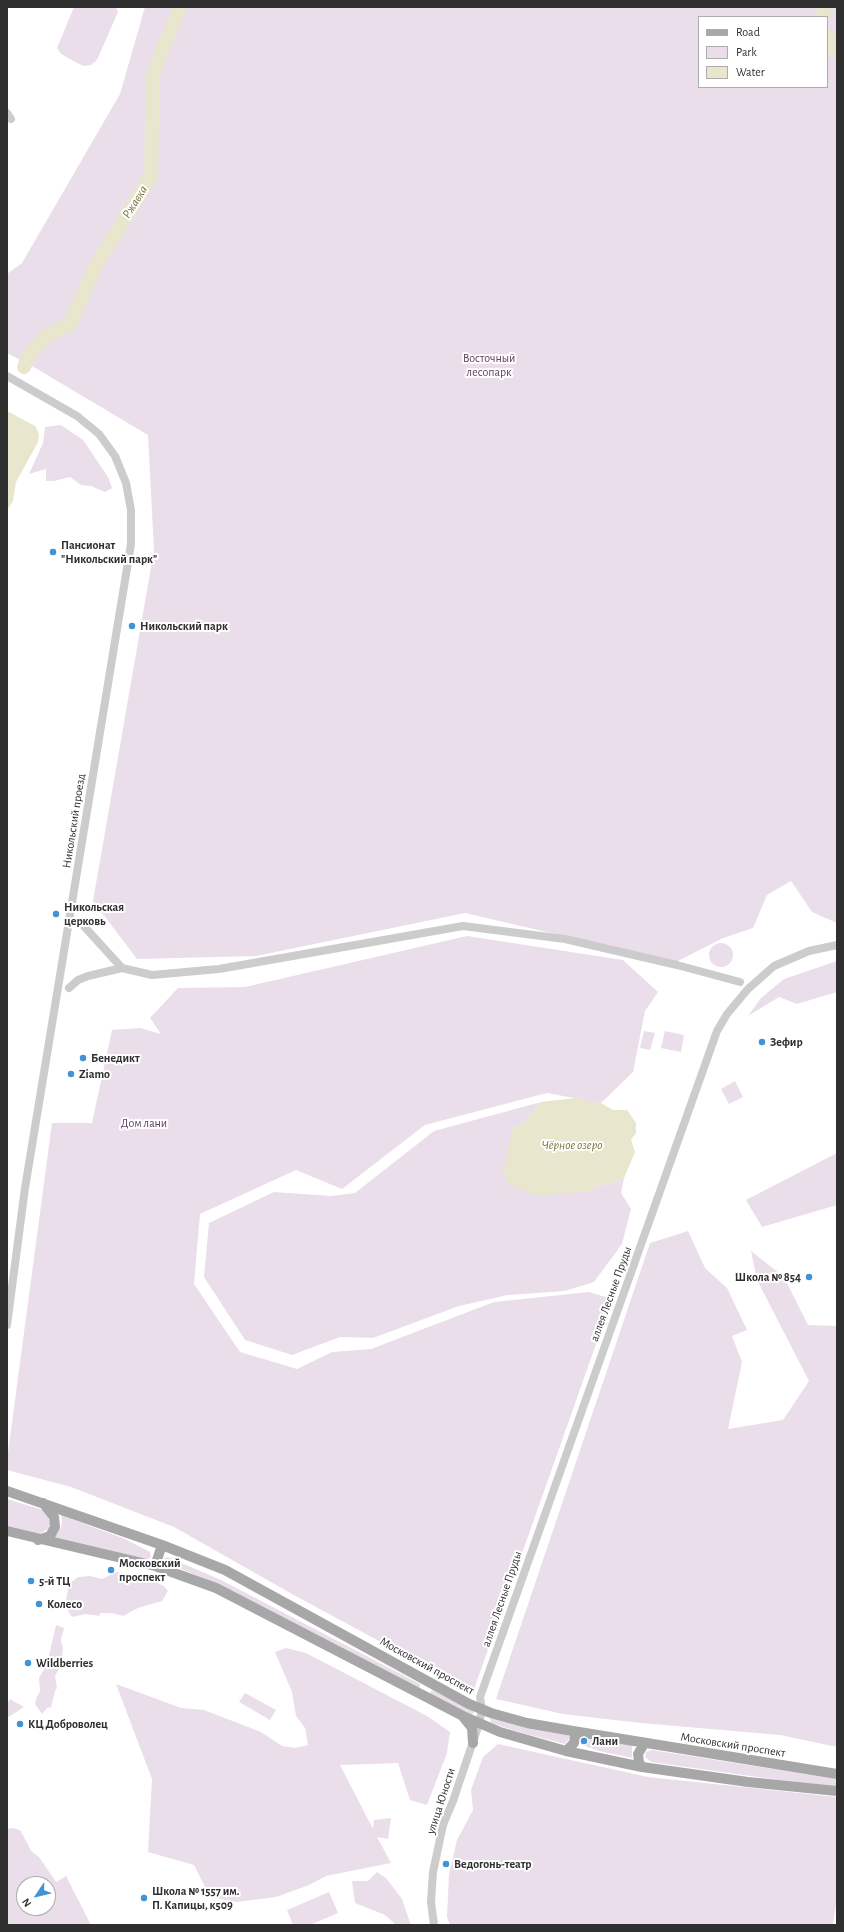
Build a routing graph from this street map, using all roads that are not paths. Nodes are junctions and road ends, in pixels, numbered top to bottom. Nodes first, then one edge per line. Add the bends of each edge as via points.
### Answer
1 (7, 376) edge
2 (81, 923) dead end
3 (837, 945) edge
4 (122, 968) junction
5 (740, 982) dead end
6 (69, 988) dead end
7 (7, 1326) edge
8 (7, 1491) edge
9 (43, 1503) junction
10 (7, 1531) edge
11 (38, 1540) junction
12 (162, 1545) junction
13 (155, 1566) junction
14 (429, 1682) junction
15 (422, 1695) junction
16 (482, 1710) junction
17 (463, 1716) junction
18 (479, 1724) junction
19 (496, 1730) junction
20 (573, 1731) junction
21 (473, 1743) junction
22 (644, 1744) junction
23 (566, 1751) junction
24 (642, 1767) junction
25 (837, 1774) edge
26 (837, 1791) edge
27 (434, 1925) edge

1 - 7 street, Никольский проезд via 77,416 99,434 115,456 126,483 131,544 25,1188
2 - 4 street
3 - 16 street, аллея Лесные Пруды via 809,951 774,966 748,989 727,1014 717,1031 480,1697
4 - 5 street via 152,975 219,969 463,926 565,939
4 - 6 street via 75,979
8 - 9 main road, Московский проспект
9 - 11 main road via 54,1518 55,1526 50,1536
9 - 12 main road, Московский проспект
10 - 11 main road
11 - 13 main road
12 - 13 main road
12 - 14 main road, Московский проспект via 225,1570
13 - 15 main road via 216,1588
14 - 15 main road
14 - 16 main road, Московский проспект
15 - 17 main road
16 - 18 street, улица Юности
16 - 20 main road, Московский проспект via 527,1723
17 - 18 main road
17 - 21 main road via 472,1728
18 - 19 main road
18 - 21 street, улица Юности
19 - 21 street via 482,1732
19 - 23 main road
20 - 22 main road, Московский проспект
20 - 23 main road via 574,1743
21 - 27 street, улица Юности via 443,1825 431,1887
22 - 24 main road via 638,1754 638,1762
22 - 25 main road, Московский проспект
23 - 24 main road
24 - 26 main road

